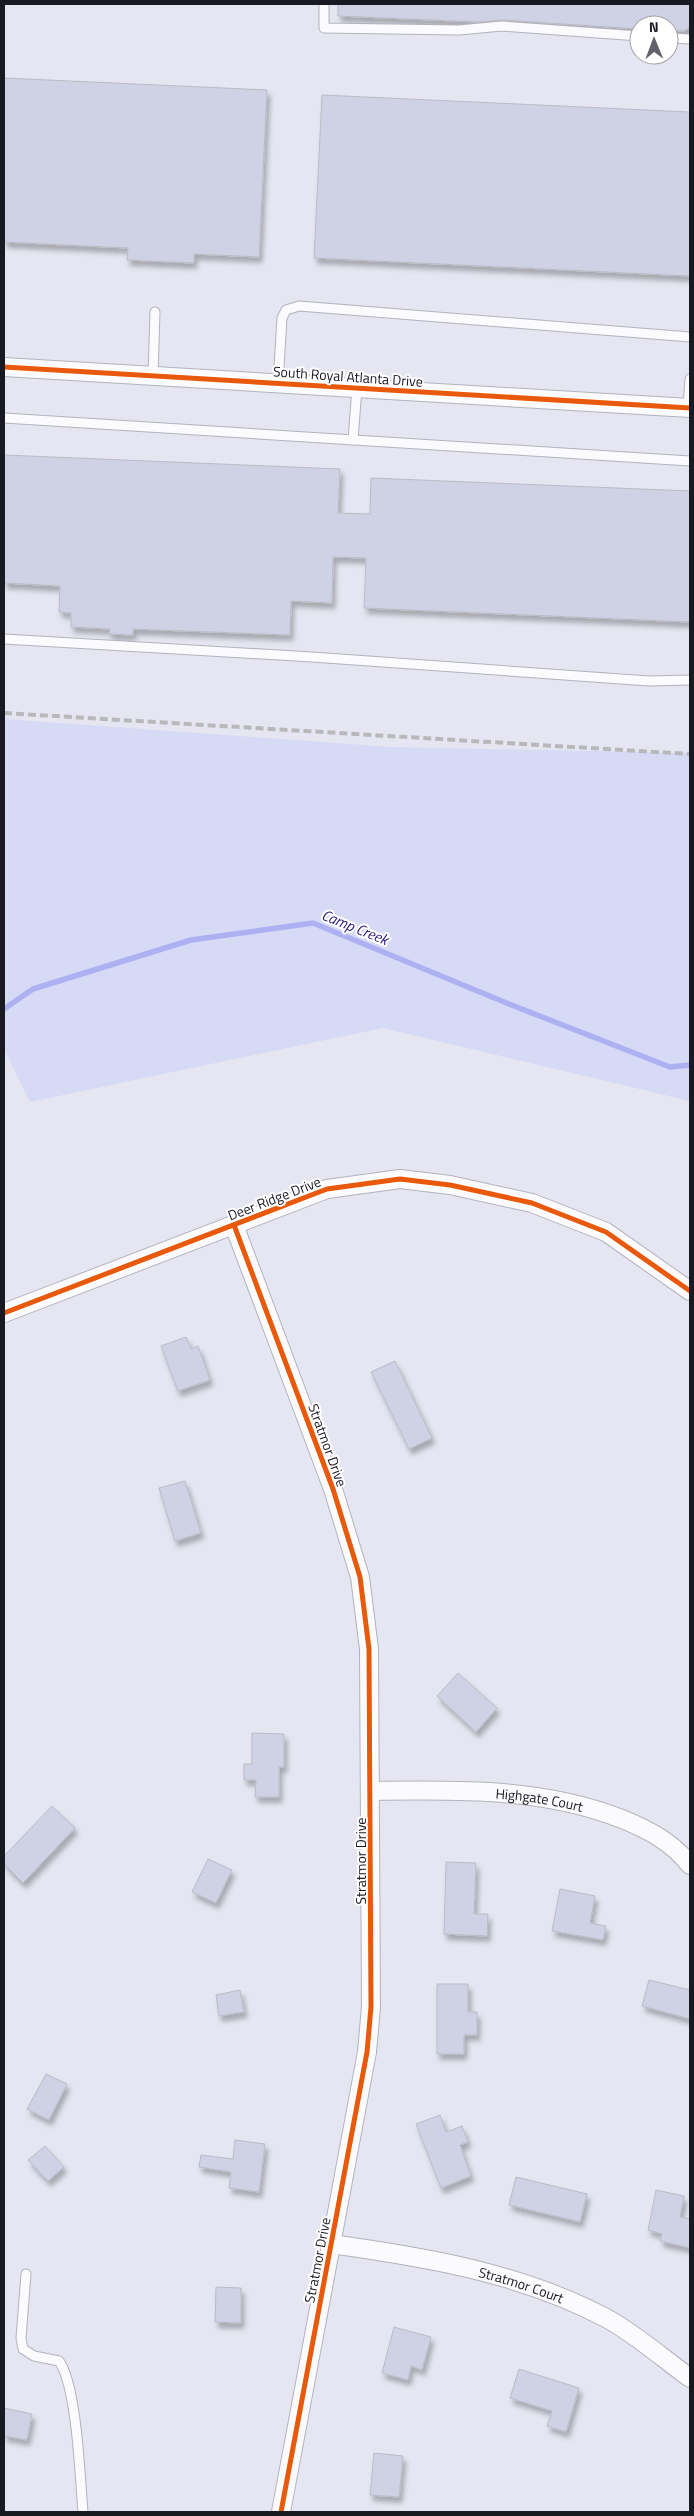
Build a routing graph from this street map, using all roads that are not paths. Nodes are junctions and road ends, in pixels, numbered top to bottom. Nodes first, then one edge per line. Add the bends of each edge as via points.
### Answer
1 (324, 4) edge
2 (629, 35) edge
3 (155, 312) dead end
4 (690, 336) edge
5 (4, 367) edge
6 (153, 376) junction
7 (690, 379) edge
8 (278, 383) junction
9 (357, 388) junction
10 (689, 408) edge
11 (4, 418) edge
12 (353, 440) junction
13 (690, 461) edge
14 (4, 639) edge
15 (690, 680) edge
16 (234, 1225) junction
17 (690, 1290) edge
18 (4, 1313) edge
19 (371, 1791) junction
20 (690, 1865) edge
21 (331, 2244) junction
22 (26, 2274) dead end
23 (690, 2378) edge
24 (84, 2512) edge
25 (281, 2512) edge

1 - 2 lane via 324,28 459,30 502,26
3 - 6 lane
4 - 8 lane via 299,306 286,310 282,318
5 - 6 street, South Royal Atlanta Drive
6 - 8 street, South Royal Atlanta Drive
7 - 10 lane
8 - 9 street, South Royal Atlanta Drive
9 - 10 street, South Royal Atlanta Drive
9 - 12 lane
11 - 12 lane
12 - 13 lane
14 - 15 lane via 649,681
16 - 17 street, Deer Ridge Drive via 327,1189 400,1179 450,1185 532,1203 606,1232
16 - 18 street, Deer Ridge Drive
16 - 19 street, Stratmor Drive via 333,1489 360,1577 369,1649
19 - 20 street, Highgate Court via 485,1790 546,1797 598,1810 649,1830 678,1850
19 - 21 street, Stratmor Drive via 368,2052
21 - 23 street, Stratmor Court via 456,2264 526,2284 607,2319
21 - 25 street, Stratmor Drive
22 - 24 lane via 23,2349 34,2356 59,2361 64,2368 74,2418

